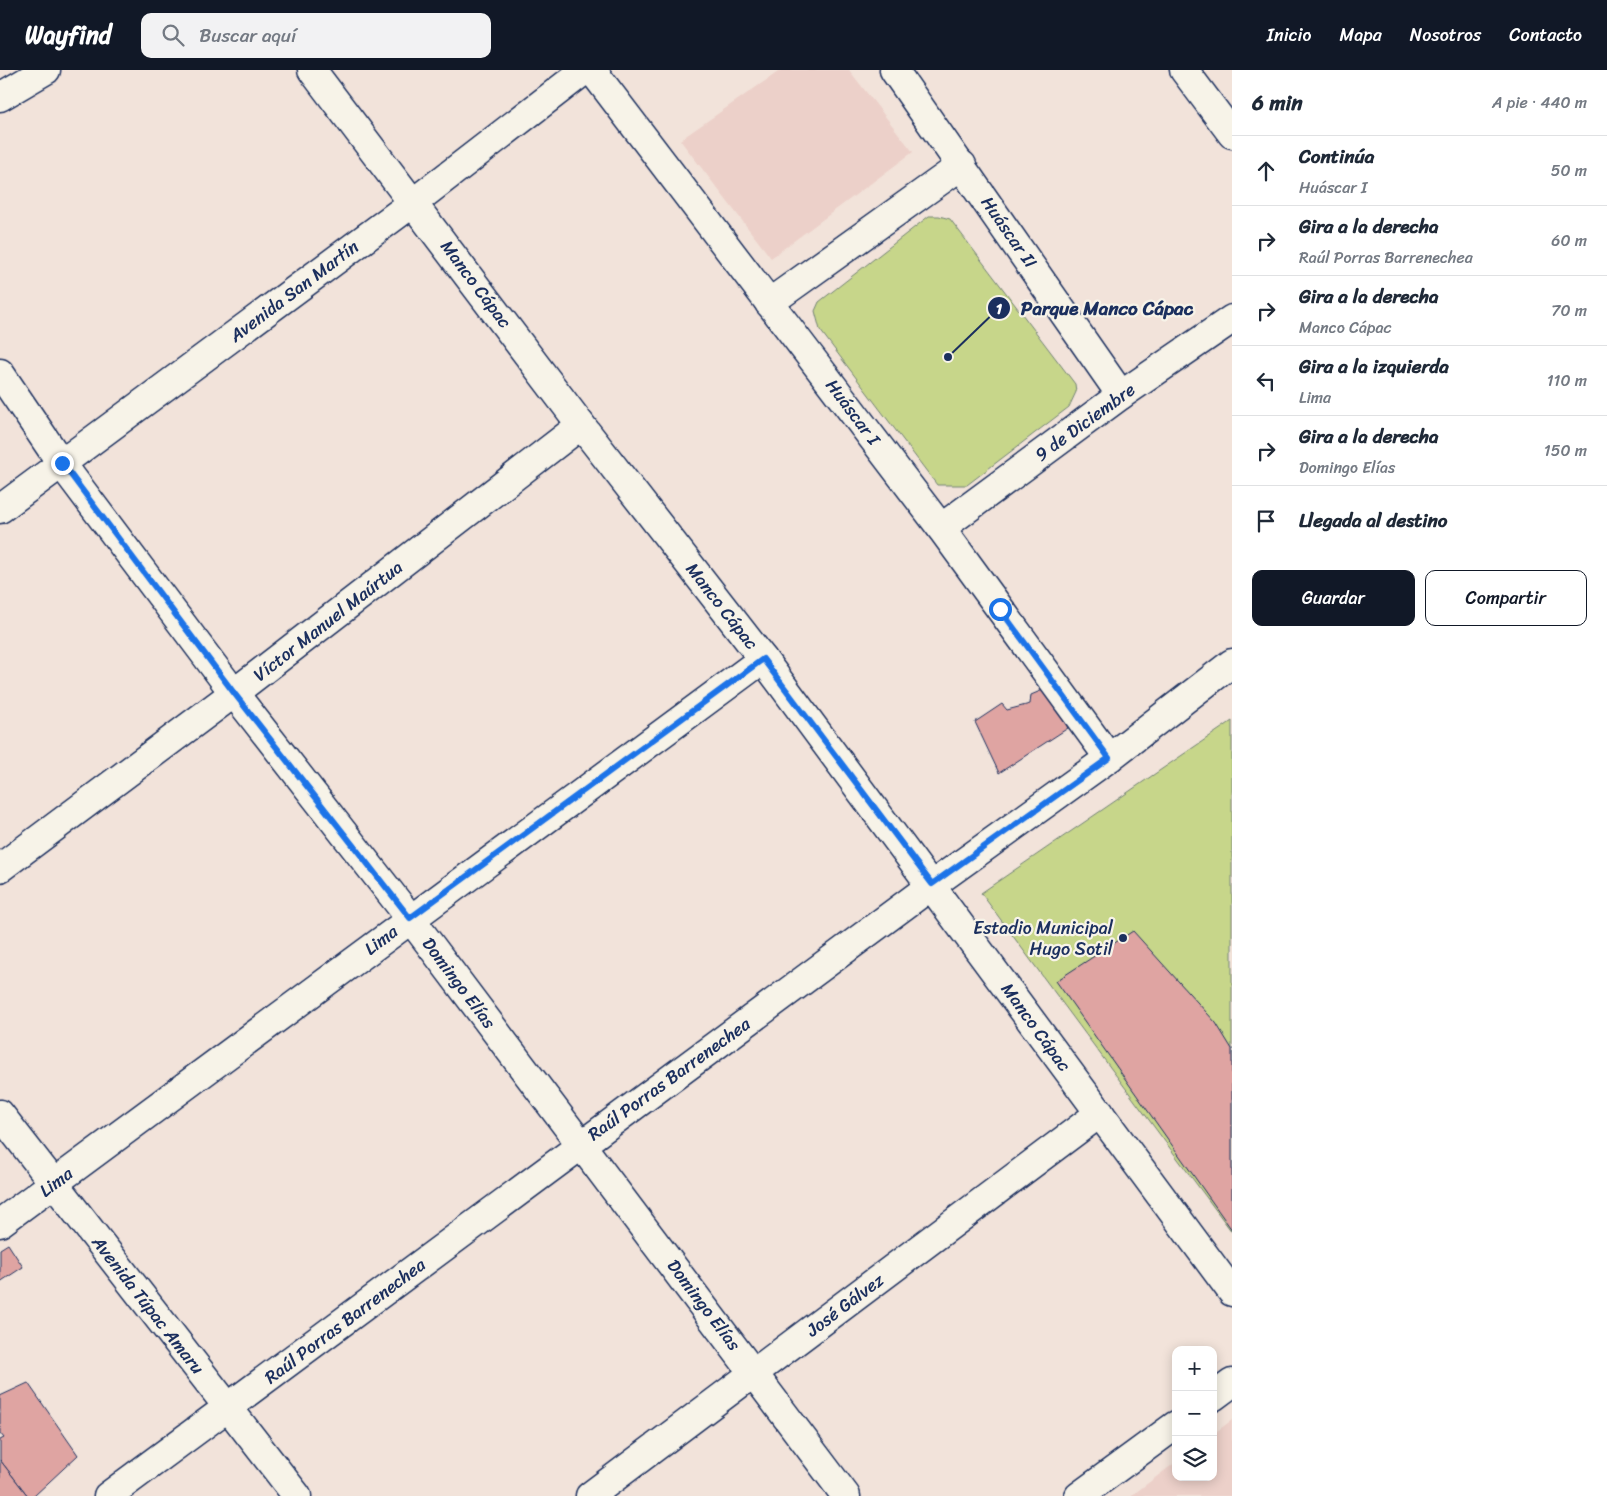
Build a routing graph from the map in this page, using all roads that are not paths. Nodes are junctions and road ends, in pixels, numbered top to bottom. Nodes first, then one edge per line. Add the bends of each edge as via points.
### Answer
1 (312, 70) edge
2 (585, 70) edge
3 (592, 70) edge
4 (894, 70) edge
5 (1184, 70) edge
6 (33, 74) edge
7 (0, 97) edge
8 (1232, 134) edge
9 (962, 164) junction
10 (414, 202) junction
11 (769, 303) junction
12 (1232, 319) edge
13 (0, 373) edge
14 (1121, 395) junction
15 (581, 424) junction
16 (62, 463) junction
17 (0, 509) edge
18 (941, 528) junction
19 (763, 659) junction
20 (1232, 664) edge
21 (234, 693) junction
22 (1109, 758) junction
23 (0, 868) edge
24 (932, 884) junction
25 (410, 918) junction
26 (1100, 1113) junction
27 (0, 1114) edge
28 (580, 1144) junction
29 (53, 1184) junction
30 (0, 1223) edge
31 (1232, 1292) edge
32 (755, 1373) junction
33 (1232, 1383) edge
34 (1217, 1394) edge
35 (228, 1409) junction
36 (1172, 1428) edge
37 (108, 1496) edge
38 (297, 1496) edge
39 (590, 1496) edge
40 (846, 1496) edge
41 (1079, 1496) edge

1 - 10 street, Manco Cápac
2 - 10 street, Avenida San Martín
3 - 11 street, Huáscar I
4 - 9 street, Huáscar II
5 - 8 street
6 - 7 street
9 - 11 street
9 - 14 street, Huáscar II
10 - 15 street, Manco Cápac
10 - 16 street, Avenida San Martín
11 - 18 street, Huáscar I
12 - 14 street, 9 de Diciembre
13 - 16 street, Domingo Elías
14 - 18 street, 9 de Diciembre
15 - 19 street, Manco Cápac
15 - 21 street, Víctor Manuel Maúrtua
16 - 17 street, Avenida San Martín
16 - 21 street, Domingo Elías
18 - 22 street, Huáscar I
19 - 24 street, Manco Cápac
19 - 25 street, Lima
20 - 22 street, Raúl Porras Barrenechea
21 - 23 street, Víctor Manuel Maúrtua
21 - 25 street, Domingo Elías
22 - 24 street, Raúl Porras Barrenechea
24 - 26 street, Manco Cápac
24 - 28 street, Raúl Porras Barrenechea
25 - 28 street, Domingo Elías
25 - 29 street, Lima
26 - 31 street, Manco Cápac
26 - 32 street, José Gálvez
27 - 29 street, Avenida Túpac Amaru
28 - 32 street, Domingo Elías
28 - 35 street, Raúl Porras Barrenechea
29 - 30 street, Lima
29 - 35 street, Avenida Túpac Amaru
32 - 39 street, José Gálvez
32 - 40 street, Domingo Elías
33 - 34 street
35 - 37 street, Raúl Porras Barrenechea
35 - 38 street, Avenida Túpac Amaru
36 - 41 street

